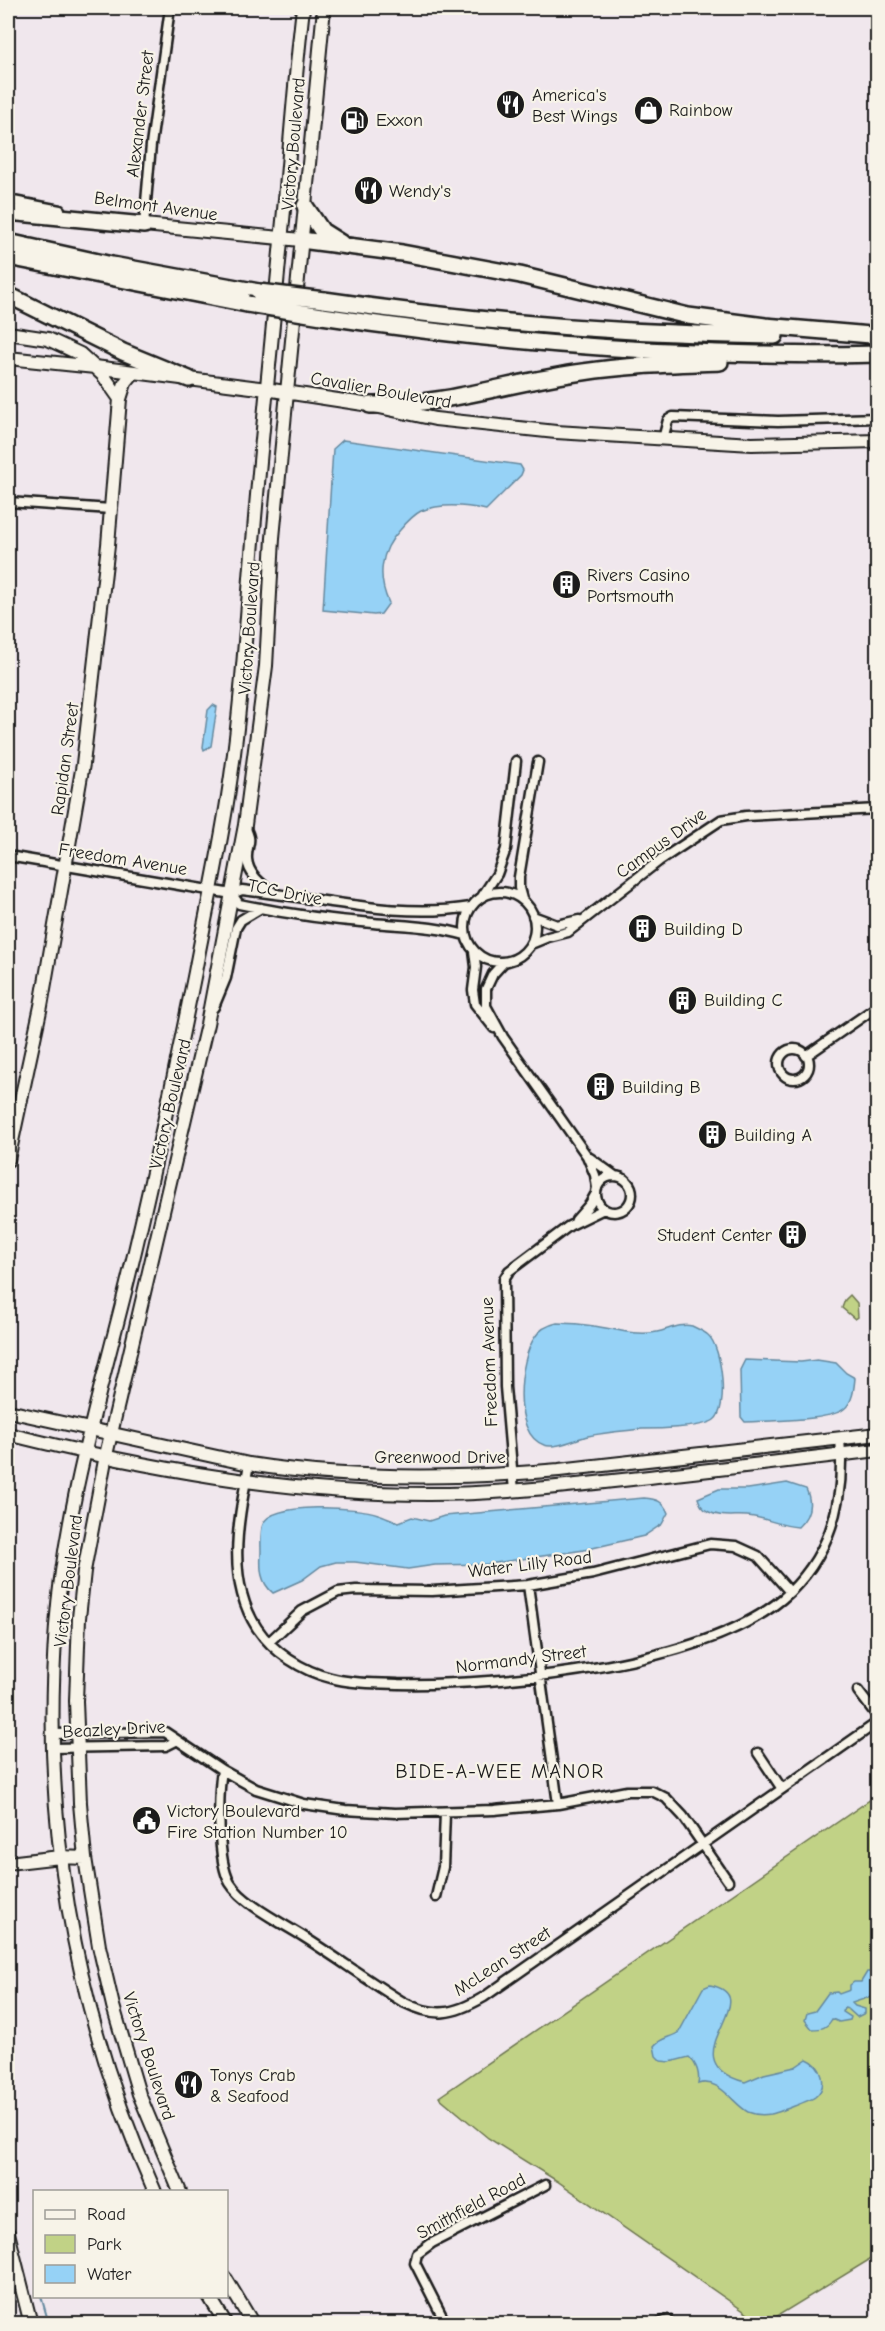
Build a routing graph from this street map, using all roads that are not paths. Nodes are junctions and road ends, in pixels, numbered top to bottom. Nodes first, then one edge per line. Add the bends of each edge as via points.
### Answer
1 (170, 8) edge
2 (303, 8) edge
3 (324, 8) edge
4 (8, 200) edge
5 (305, 206) junction
6 (8, 212) edge
7 (144, 225) junction
8 (282, 238) junction
9 (302, 240) junction
10 (8, 242) edge
11 (346, 246) junction
12 (8, 257) edge
13 (8, 295) edge
14 (8, 333) edge
15 (874, 335) edge
16 (878, 354) edge
17 (814, 356) junction
18 (8, 358) edge
19 (94, 367) junction
20 (134, 372) junction
21 (189, 379) junction
22 (266, 389) junction
23 (287, 392) junction
24 (120, 399) junction
25 (370, 405) junction
26 (878, 418) edge
27 (663, 439) junction
28 (878, 441) edge
29 (8, 502) edge
30 (111, 509) junction
31 (516, 761) dead end
32 (538, 762) dead end
33 (878, 809) edge
34 (245, 825) junction
35 (8, 856) edge
36 (67, 867) junction
37 (212, 890) junction
38 (232, 894) junction
39 (276, 894) junction
40 (482, 895) junction
41 (522, 900) junction
42 (471, 906) junction
43 (261, 908) junction
44 (533, 916) junction
45 (580, 920) junction
46 (465, 935) junction
47 (531, 944) junction
48 (474, 951) junction
49 (504, 962) junction
50 (878, 1006) edge
51 (207, 1024) junction
52 (503, 1037) junction
53 (806, 1056) dead end
54 (587, 1156) junction
55 (8, 1160) edge
56 (615, 1176) junction
57 (596, 1191) junction
58 (604, 1209) junction
59 (569, 1226) junction
60 (8, 1411) edge
61 (90, 1431) junction
62 (8, 1434) edge
63 (878, 1434) edge
64 (111, 1435) junction
65 (840, 1438) junction
66 (878, 1450) edge
67 (85, 1451) junction
68 (842, 1454) junction
69 (106, 1455) junction
70 (249, 1464) junction
71 (512, 1474) junction
72 (246, 1481) junction
73 (514, 1491) junction
74 (528, 1585) junction
75 (790, 1592) junction
76 (269, 1642) junction
77 (541, 1676) junction
78 (858, 1691) dead end
79 (878, 1719) edge
80 (52, 1734) junction
81 (78, 1734) junction
82 (176, 1741) junction
83 (78, 1747) junction
84 (53, 1748) junction
85 (758, 1753) dead end
86 (222, 1770) junction
87 (782, 1789) junction
88 (558, 1804) junction
89 (445, 1813) junction
90 (702, 1844) junction
91 (60, 1857) junction
92 (85, 1858) junction
93 (8, 1863) edge
94 (728, 1881) dead end
95 (436, 1897) dead end
96 (545, 2185) dead end
97 (154, 2190) edge
98 (179, 2190) edge
99 (8, 2233) edge
100 (9, 2248) edge
101 (228, 2282) edge
102 (210, 2298) edge
103 (669, 2320) dead end
104 (31, 2324) edge
105 (226, 2324) edge
106 (254, 2324) edge
107 (446, 2324) edge
108 (656, 2324) edge

1 - 7 street, Alexander Street
2 - 8 main road, Victory Boulevard
3 - 5 main road, Victory Boulevard
4 - 7 street, Belmont Avenue
5 - 9 main road, Victory Boulevard
5 - 11 highway via 322,231
6 - 7 highway
7 - 8 main road, Belmont Avenue
8 - 9 main road, Belmont Avenue
8 - 22 main road, Victory Boulevard
9 - 11 highway
9 - 23 main road, Victory Boulevard
10 - 15 highway, bridge via 259,292 431,316 620,332
11 - 15 highway via 520,275 688,316
12 - 17 highway, bridge via 247,304 461,335 648,351
13 - 21 highway via 123,352
14 - 19 main road, Cavalier Boulevard via 56,342 80,354
16 - 17 highway
17 - 25 highway via 614,368 443,401
18 - 19 main road, Cavalier Boulevard
19 - 20 main road, Cavalier Boulevard
19 - 24 main road
20 - 21 main road, Cavalier Boulevard
20 - 24 main road
21 - 22 main road, Cavalier Boulevard
22 - 23 main road, Cavalier Boulevard
22 - 37 main road, Victory Boulevard via 241,701
23 - 25 main road, Cavalier Boulevard
23 - 34 main road, Victory Boulevard via 266,666
24 - 30 main road, Rapidan Street
25 - 27 main road, Cavalier Boulevard via 457,421
26 - 27 street via 778,421 673,417 668,420
27 - 28 main road, Cavalier Boulevard via 752,444
29 - 30 street
30 - 36 main road, Rapidan Street via 91,704
31 - 40 street via 506,849 497,874
32 - 41 street via 519,877
33 - 45 street, Campus Drive via 721,820
34 - 38 main road, Victory Boulevard
34 - 39 street via 251,838 247,858 251,871
35 - 36 street, Freedom Avenue
36 - 37 street, Freedom Avenue
36 - 55 main road, Rapidan Street
37 - 38 street, Freedom Avenue
37 - 61 main road, Victory Boulevard via 127,1286
38 - 39 street, TCC Drive via 242,890
38 - 43 street, TCC Drive via 239,904
38 - 51 main road, Victory Boulevard
39 - 42 street, TCC Drive via 406,910
40 - 41 street via 507,892
40 - 42 street
41 - 44 street
42 - 46 street
43 - 46 street, TCC Drive via 425,926
43 - 51 street via 241,920 236,928 226,978
44 - 45 street, Campus Drive via 557,925
44 - 47 street via 535,934
45 - 47 street, Campus Drive via 567,932
46 - 48 street
47 - 49 street via 515,959
48 - 49 street via 493,962
48 - 52 street, Freedom Avenue via 475,1004
49 - 52 street, Freedom Avenue via 486,989 486,1006
50 - 53 street
51 - 64 main road, Victory Boulevard
52 - 54 street, Freedom Avenue
54 - 56 street, Freedom Avenue
54 - 57 street, Freedom Avenue via 595,1175
56 - 57 street, Freedom Avenue via 604,1179
56 - 58 street, Freedom Avenue via 629,1184 631,1202 616,1213
57 - 58 street, Freedom Avenue
57 - 59 street, Freedom Avenue via 590,1204
58 - 59 street, Freedom Avenue
59 - 71 street, Freedom Avenue via 504,1279 505,1387
60 - 61 main road, Greenwood Drive
61 - 64 main road, Greenwood Drive
61 - 67 main road, Victory Boulevard
62 - 67 main road, Greenwood Drive
63 - 65 main road, Greenwood Drive
64 - 69 main road, Victory Boulevard
64 - 70 main road, Greenwood Drive
65 - 68 street, Normandy Street
65 - 71 main road, Greenwood Drive
66 - 68 main road, Greenwood Drive
67 - 69 main road, Greenwood Drive
67 - 80 main road, Victory Boulevard via 62,1569 53,1667
68 - 73 main road, Greenwood Drive
68 - 75 street, Normandy Street via 841,1491 833,1526 816,1560
69 - 72 main road, Greenwood Drive
69 - 81 main road, Victory Boulevard via 81,1596
70 - 71 main road, Greenwood Drive via 407,1477
70 - 72 street, Normandy Street
71 - 73 street, Freedom Avenue
72 - 73 main road, Greenwood Drive via 356,1492
72 - 76 street, Normandy Street via 237,1548 239,1586 258,1630
74 - 75 street, Water Lilly Road via 724,1544 758,1556
74 - 76 street, Water Lilly Road via 338,1592 302,1611
74 - 77 street
75 - 77 street, Normandy Street via 749,1620 688,1645
76 - 77 street, Normandy Street via 298,1665 341,1680 429,1685
77 - 88 street
78 - 79 street
79 - 87 street, McLean Street
80 - 81 street, Beazley Drive
80 - 84 main road, Victory Boulevard
81 - 82 street, Beazley Drive via 165,1732
81 - 83 main road, Victory Boulevard
82 - 83 street, Beazley Drive via 166,1746
82 - 86 street, Beazley Drive
83 - 84 street, Beazley Drive
83 - 92 main road, Victory Boulevard
84 - 91 main road, Victory Boulevard
85 - 87 street
86 - 89 street, Beazley Drive via 256,1789 304,1804 345,1810
86 - 90 street, McLean Street via 219,1802 223,1857 234,1888 372,1982 426,2012 447,2013 471,2005
87 - 90 street, McLean Street
88 - 89 street, Beazley Drive
88 - 90 street, Beazley Drive via 627,1791 652,1791 674,1806
89 - 95 street via 443,1867
90 - 94 street, Beazley Drive
91 - 92 main road
91 - 93 main road
91 - 97 main road, Victory Boulevard via 81,1979 99,2047
92 - 98 main road, Victory Boulevard via 99,1946 127,2055
96 - 107 street, Smithfield Road via 417,2254 415,2263
99 - 100 main road
100 - 104 main road
101 - 106 main road
102 - 105 main road
103 - 108 street

